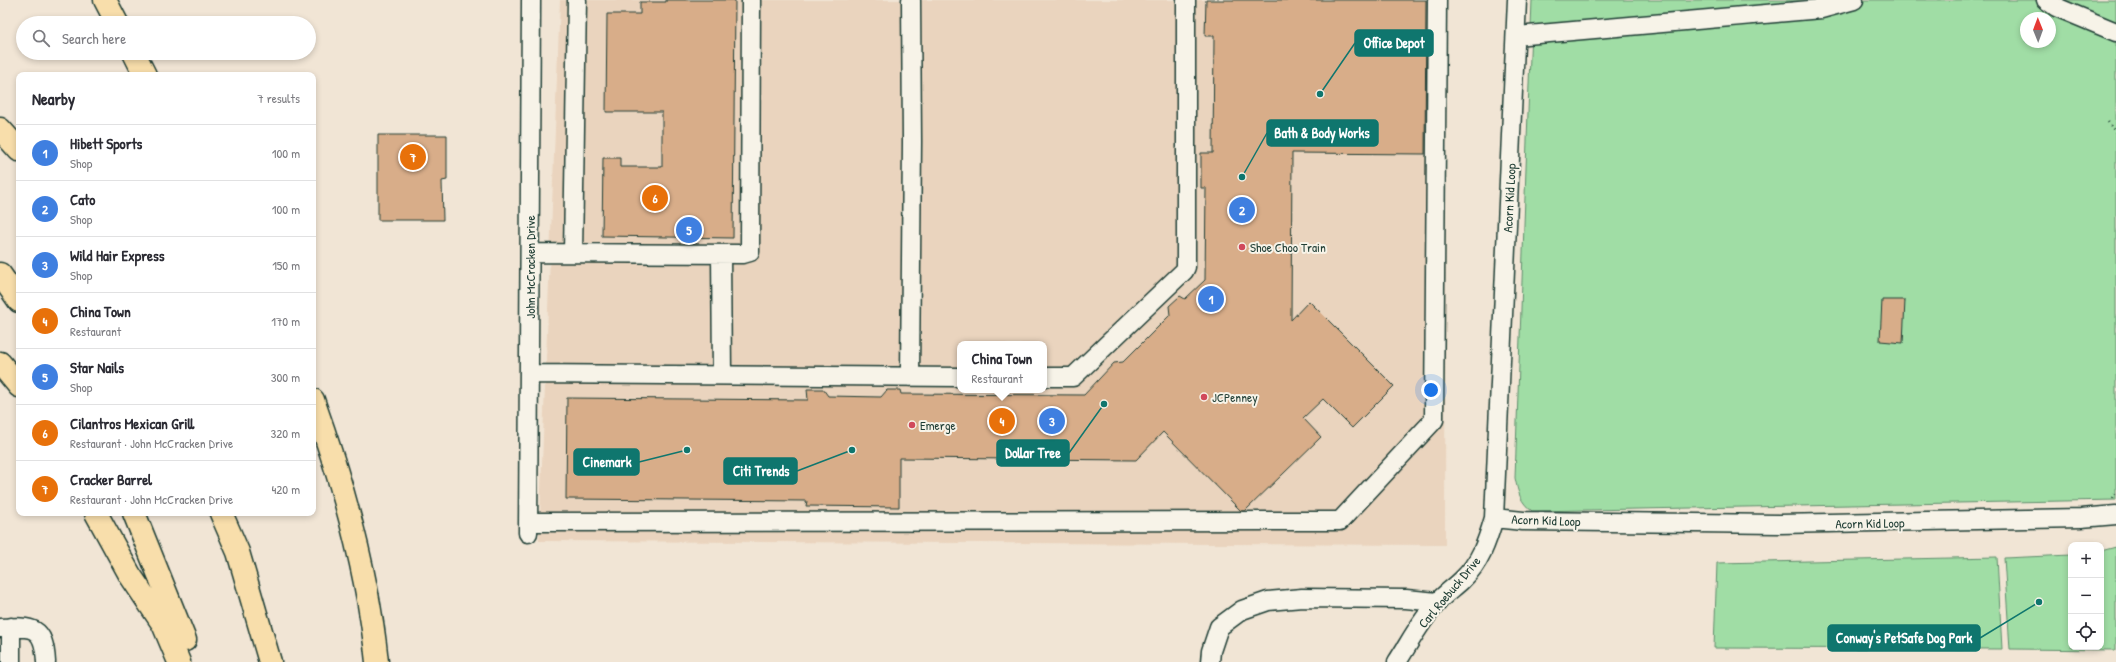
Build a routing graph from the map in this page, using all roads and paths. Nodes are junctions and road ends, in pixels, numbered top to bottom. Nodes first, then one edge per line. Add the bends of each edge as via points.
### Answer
1 (105, 0) edge
2 (532, 0) edge
3 (577, 0) edge
4 (751, 0) edge
5 (911, 0) edge
6 (1186, 0) edge
7 (1437, 0) edge
8 (1517, 0) edge
9 (1854, 0) edge
10 (2046, 0) edge
11 (113, 16) edge
12 (2116, 32) edge
13 (1516, 36) junction
14 (138, 60) edge
15 (144, 72) edge
16 (2108, 122) dead end
17 (0, 129) edge
18 (2116, 133) edge
19 (16, 147) edge
20 (530, 253) junction
21 (573, 254) junction
22 (721, 254) junction
23 (0, 274) edge
24 (16, 297) edge
25 (0, 363) edge
26 (529, 374) junction
27 (722, 375) junction
28 (910, 377) junction
29 (957, 377) edge
30 (1047, 377) edge
31 (16, 382) edge
32 (316, 409) edge
33 (2112, 512) edge
34 (98, 516) edge
35 (135, 516) edge
36 (222, 516) edge
37 (1494, 518) junction
38 (1437, 602) junction
39 (5, 627) edge
40 (11, 662) edge
41 (46, 662) edge
42 (179, 662) edge
43 (192, 662) edge
44 (270, 662) edge
45 (377, 662) edge
46 (1210, 662) edge
47 (1397, 662) edge

1 - 11 highway
2 - 20 street, John McCracken Drive
3 - 21 street
4 - 22 street via 750,251 743,254
5 - 28 street
6 - 30 street via 1186,267 1073,377
7 - 26 street, John McCracken Drive via 1434,420 1340,521 528,528
8 - 13 street, Acorn Kid Loop
9 - 13 street via 1821,9
10 - 12 street via 2056,7
13 - 37 street, Acorn Kid Loop
14 - 15 highway
16 - 18 path
17 - 19 highway
20 - 21 street
20 - 26 street, John McCracken Drive
21 - 22 street
22 - 27 street
23 - 24 highway
25 - 31 highway
26 - 27 street
27 - 28 street
28 - 29 street
32 - 45 highway via 355,539
33 - 37 street, Acorn Kid Loop via 1779,524 1523,521
34 - 42 highway via 130,575 163,624
35 - 43 highway
36 - 44 highway via 238,552
37 - 38 street, Carl Roebuck Drive via 1487,546 1475,566
38 - 46 street via 1406,599 1302,598 1268,601 1242,610 1219,627
38 - 47 street, Carl Roebuck Drive
39 - 40 street
39 - 41 street via 24,627 39,634 45,643

